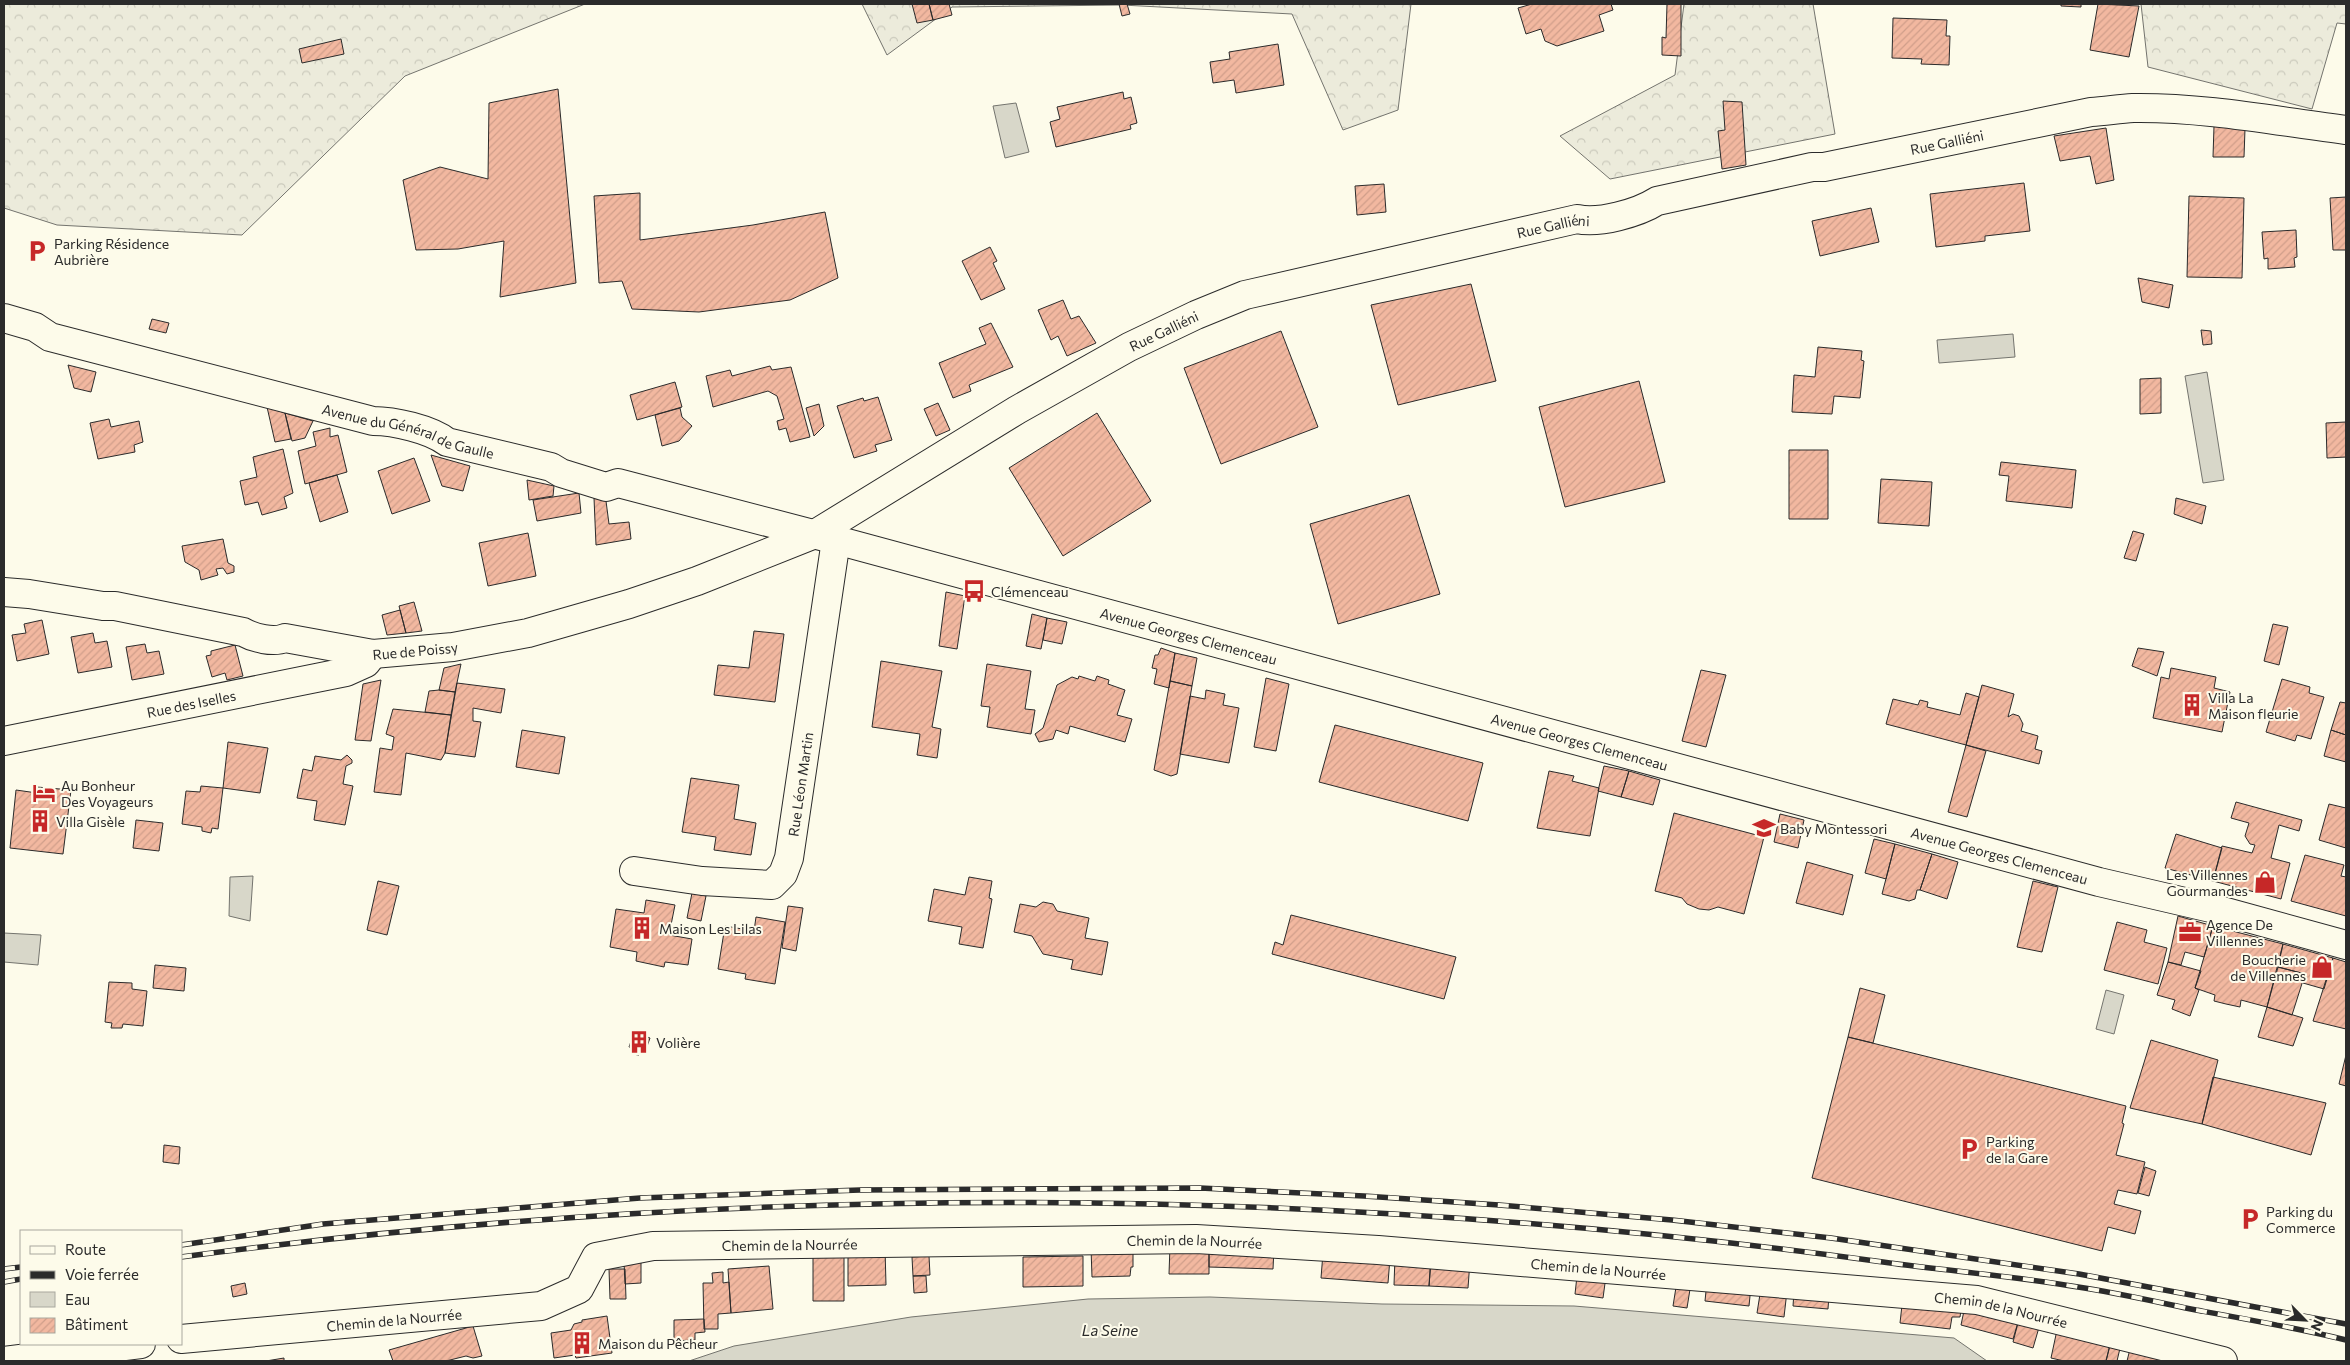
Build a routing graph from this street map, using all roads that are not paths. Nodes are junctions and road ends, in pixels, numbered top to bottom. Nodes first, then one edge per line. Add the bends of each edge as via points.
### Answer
1 (2346, 130) edge
2 (4, 318) edge
3 (826, 537) junction
4 (4, 592) edge
5 (373, 654) junction
6 (4, 741) edge
7 (634, 871) dead end
8 (2346, 945) edge
9 (182, 1339) edge
10 (133, 1345) edge
11 (4, 1361) edge
12 (2223, 1361) edge

1 - 3 street, Rue Galliéni via 2171,110 2132,108 2091,112 1812,167 1657,202 1644,210 1588,222 1577,219 1245,295 1129,347 1017,410
2 - 3 street, Avenue du Général de Gaulle via 35,327 50,337 365,419 439,435 447,442 551,467 606,487 618,483
3 - 5 street, Rue de Poissy via 528,634 453,647
3 - 7 street, Rue Léon Martin via 789,858 783,874 772,885 702,881
3 - 8 street, Avenue Georges Clemenceau via 2085,878 2215,908
4 - 5 street, Rue de Poissy via 115,606 243,632 249,636 278,641 286,638
5 - 6 street, Rue des Iselles via 366,663 346,672
9 - 12 street, Chemin de la Nourrée via 541,1306 579,1289 596,1257 653,1246 1196,1240 1388,1251 1977,1300
10 - 11 street

